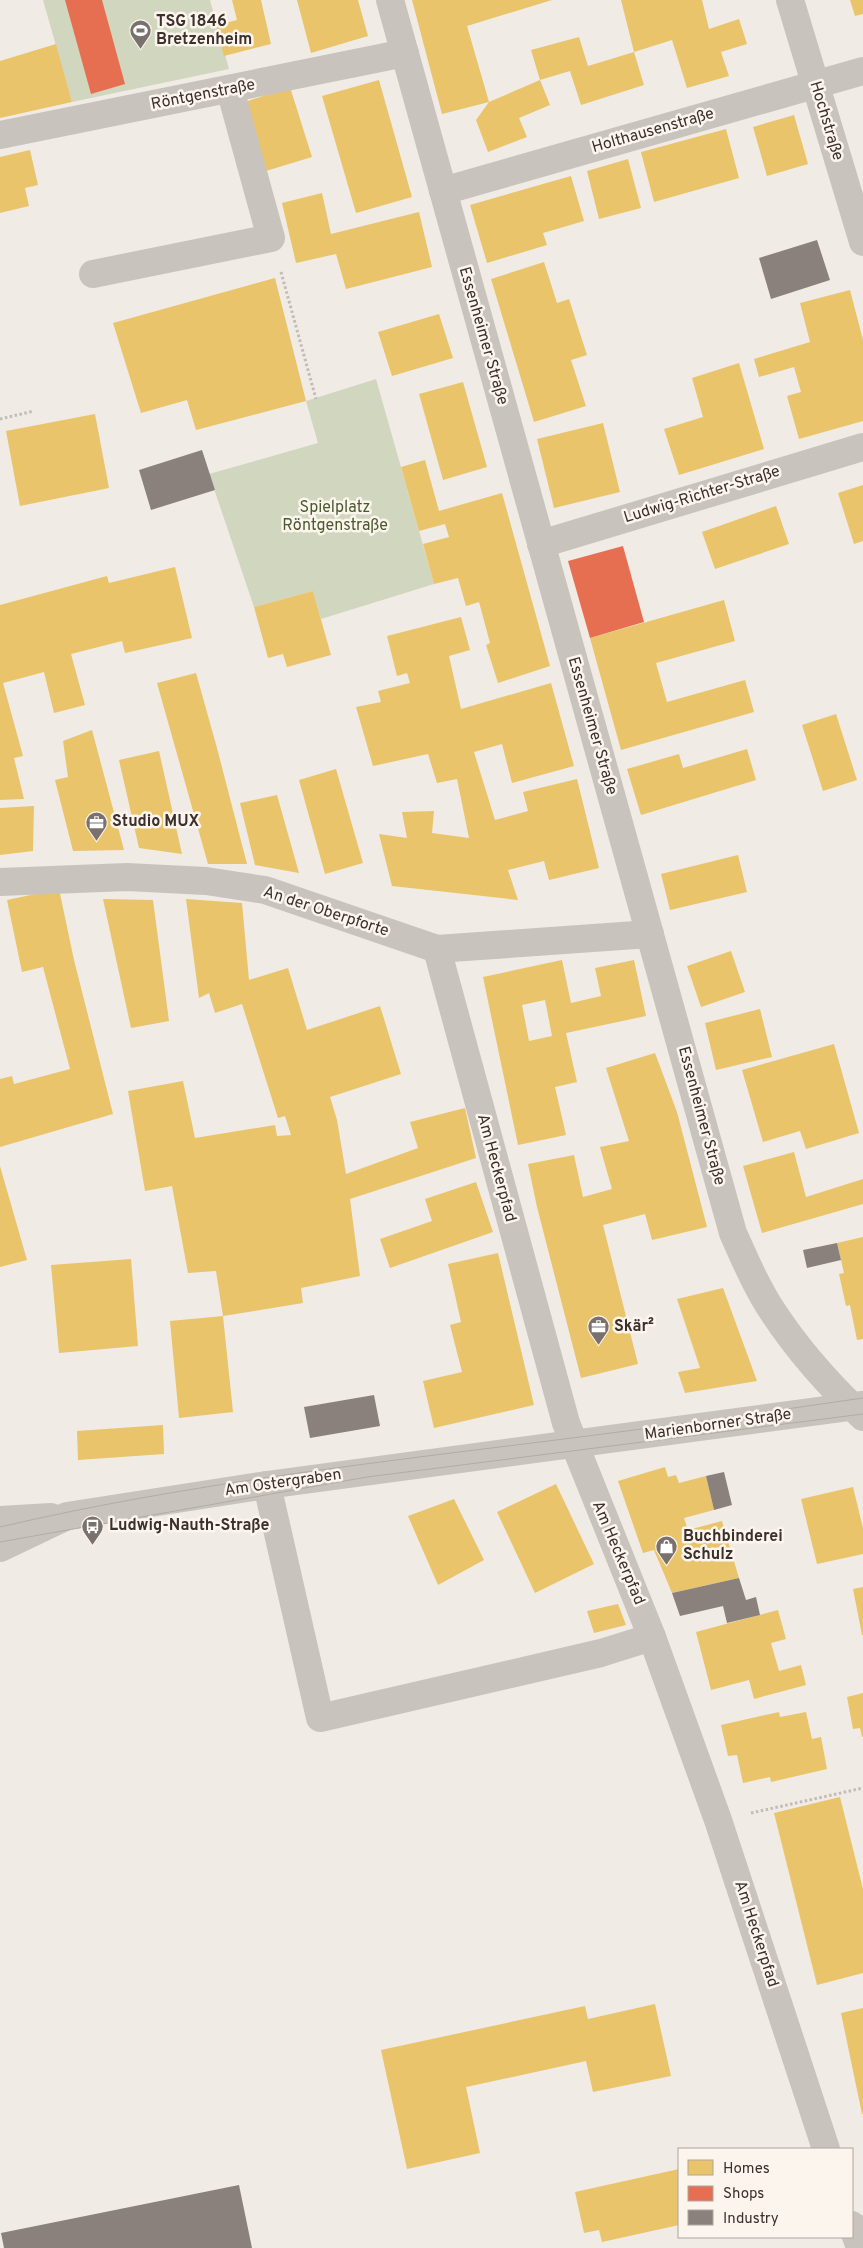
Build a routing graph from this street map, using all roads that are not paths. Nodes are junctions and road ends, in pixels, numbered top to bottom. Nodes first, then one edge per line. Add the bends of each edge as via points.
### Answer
1 (390, 0) edge
2 (790, 0) edge
3 (405, 53) junction
4 (863, 71) edge
5 (815, 85) junction
6 (230, 89) junction
7 (0, 135) edge
8 (443, 190) junction
9 (863, 242) edge
10 (92, 274) dead end
11 (863, 447) edge
12 (541, 544) junction
13 (0, 882) edge
14 (650, 934) junction
15 (437, 949) junction
16 (860, 1410) edge
17 (574, 1445) junction
18 (268, 1485) junction
19 (67, 1516) junction
20 (0, 1520) edge
21 (0, 1548) edge
22 (652, 1637) junction
23 (826, 2148) edge
24 (853, 2228) edge
25 (860, 2248) edge

1 - 3 street, Essenheimer Straße
2 - 5 street, Hochstraße
3 - 6 street, Röntgenstraße
3 - 8 street, Essenheimer Straße
4 - 5 street, Holthausenstraße
5 - 8 street, Holthausenstraße
5 - 9 street, Hochstraße
6 - 7 street, Röntgenstraße
6 - 10 street via 271,238
8 - 12 street, Essenheimer Straße
11 - 12 street, Ludwig-Richter-Straße
12 - 14 street, Essenheimer Straße
13 - 15 street, An der Oberpforte via 127,877 265,890
14 - 15 street, An der Oberpforte
14 - 16 street, Essenheimer Straße via 733,1233 756,1284 773,1312 810,1361
15 - 17 street, Am Heckerpfad
16 - 17 street, Marienborner Straße
17 - 18 street, Am Ostergraben
17 - 22 street, Am Heckerpfad
18 - 19 street, Am Ostergraben
18 - 22 street via 320,1718 601,1653
19 - 20 street
19 - 21 street, Am Ostergraben
22 - 23 street, Am Heckerpfad via 718,1820
24 - 25 street

